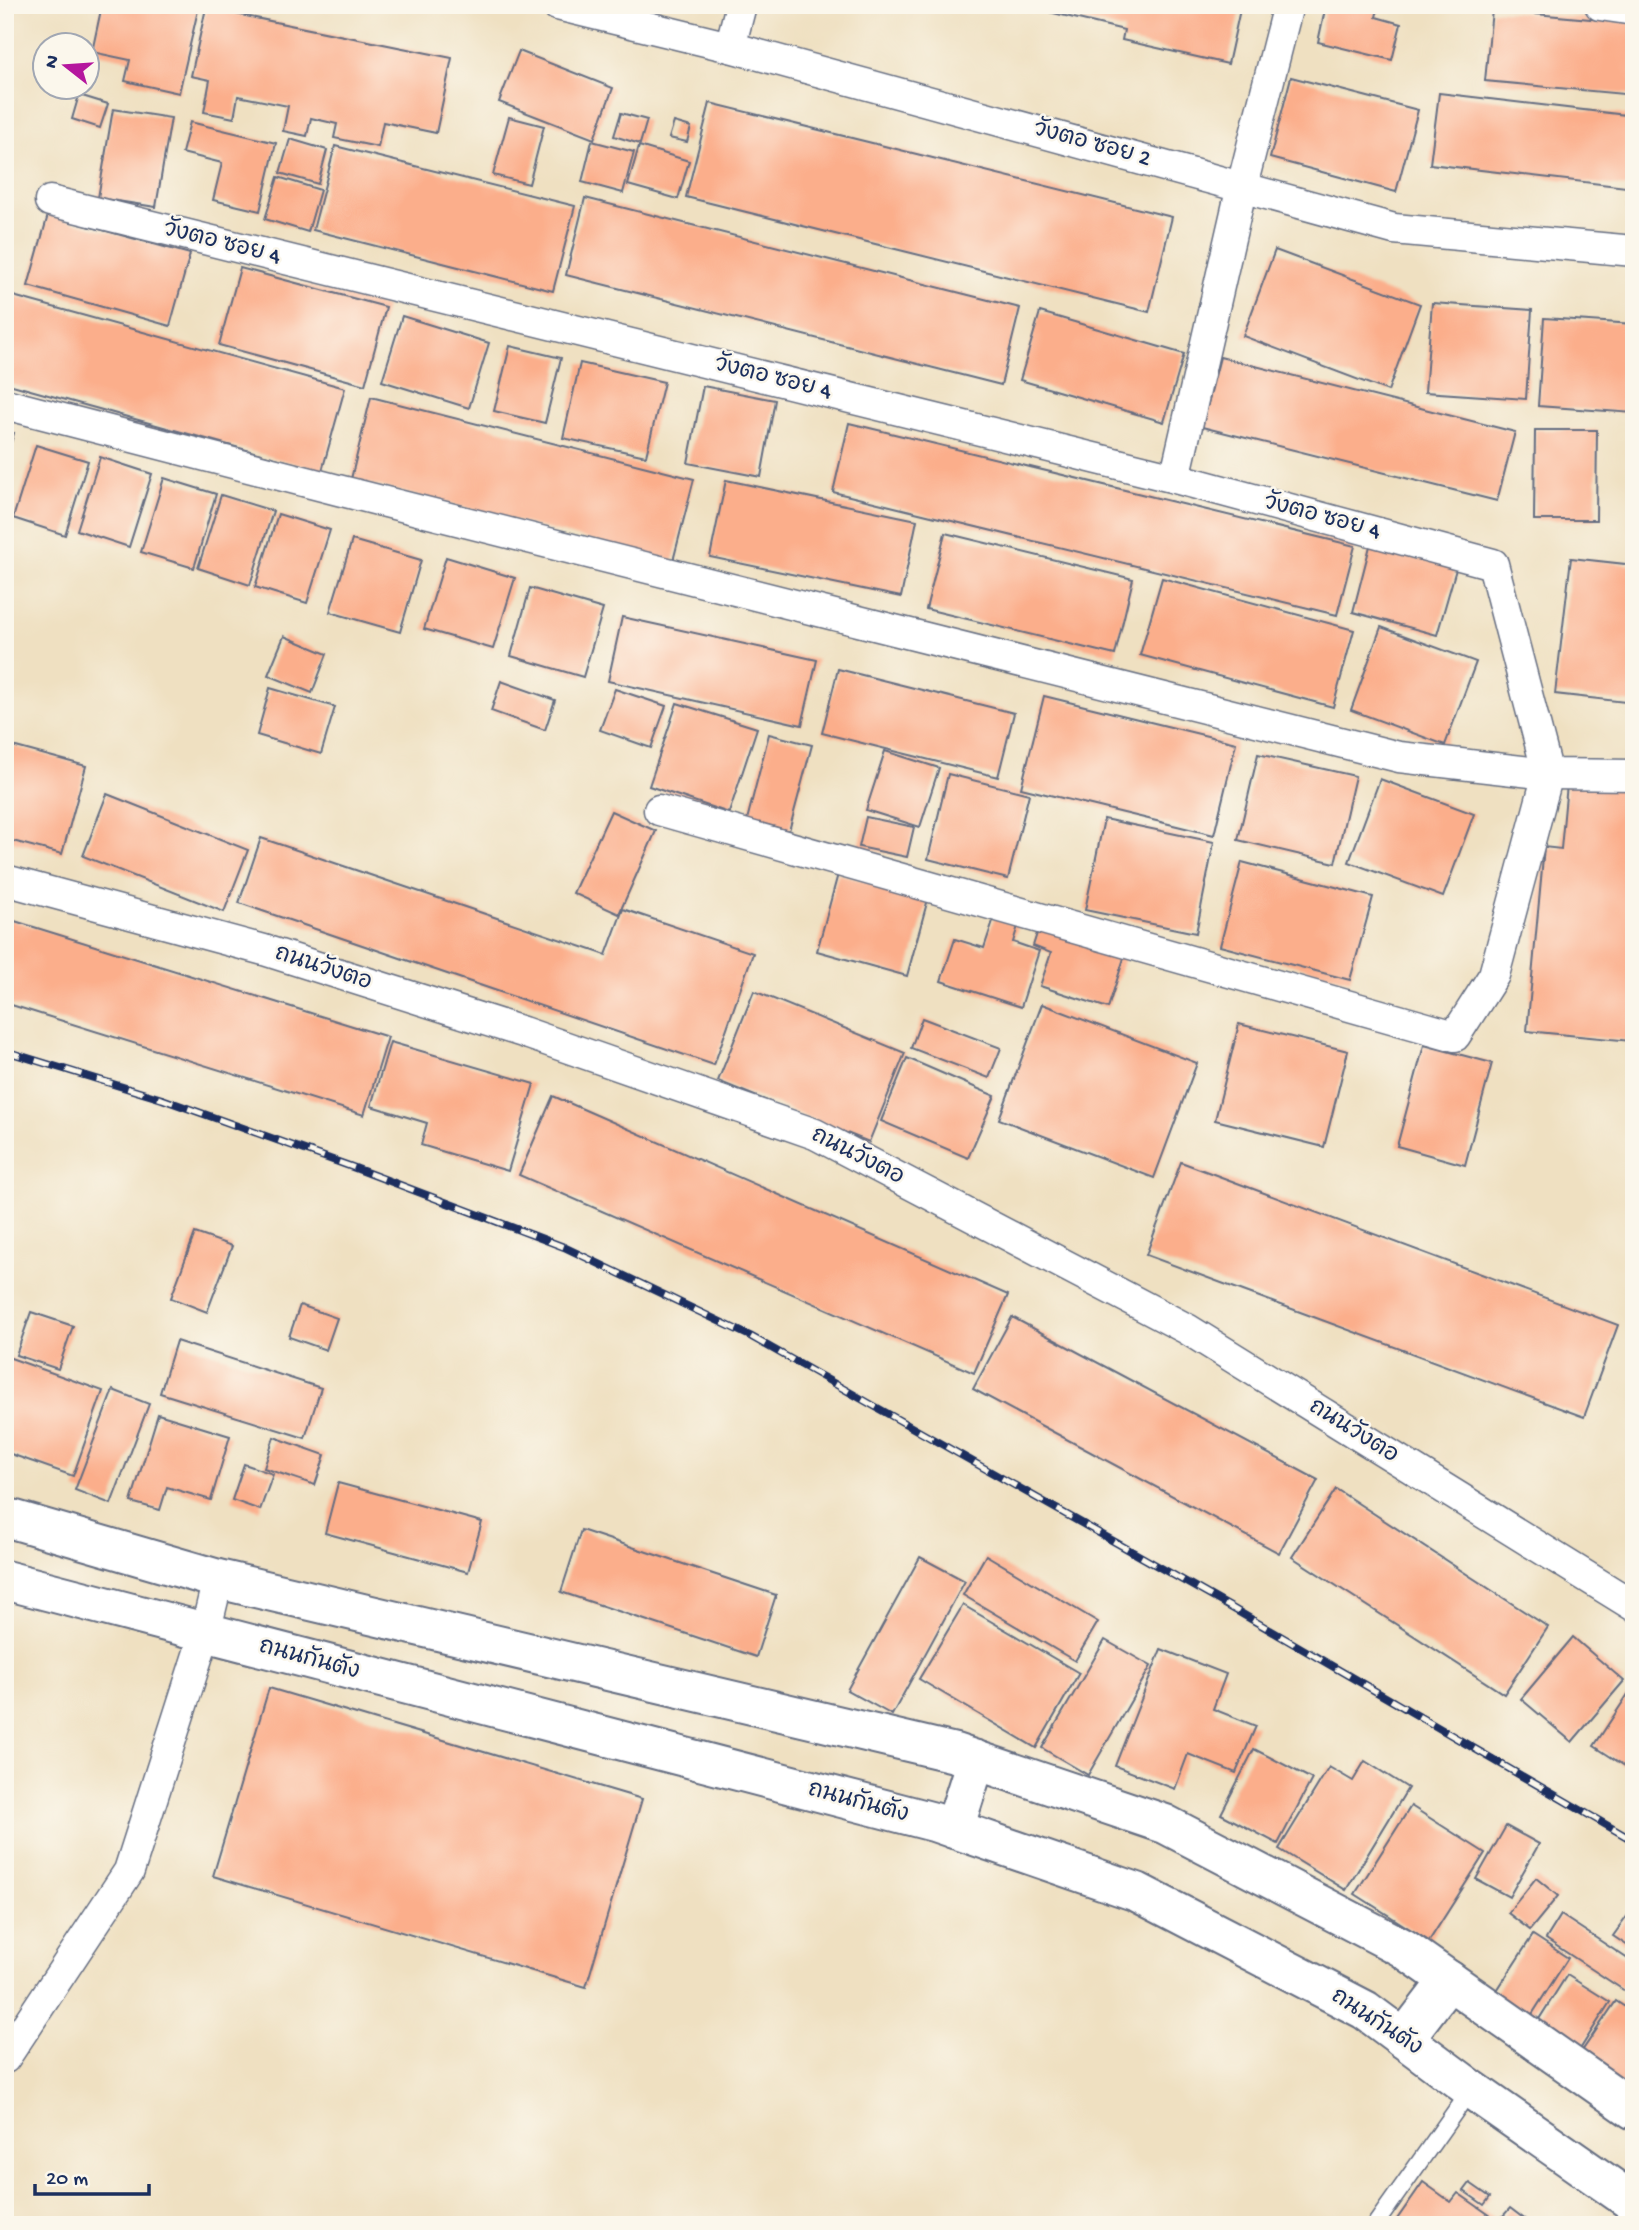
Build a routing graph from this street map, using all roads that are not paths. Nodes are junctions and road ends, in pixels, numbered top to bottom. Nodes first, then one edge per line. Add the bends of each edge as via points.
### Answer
1 (557, 5) edge
2 (741, 5) edge
3 (1288, 5) edge
4 (1600, 5) edge
5 (1634, 10) edge
6 (730, 47) junction
7 (1242, 186) junction
8 (50, 201) dead end
9 (1634, 251) edge
10 (5, 404) edge
11 (1175, 478) junction
12 (1548, 775) junction
13 (1634, 775) edge
14 (659, 810) dead end
15 (5, 880) edge
16 (5, 1517) edge
17 (218, 1579) junction
18 (5, 1580) edge
19 (1634, 1606) edge
20 (205, 1633) junction
21 (976, 1760) junction
22 (954, 1829) junction
23 (1448, 1980) junction
24 (1404, 2039) junction
25 (5, 2058) edge
26 (1471, 2089) junction
27 (1634, 2110) edge
28 (1634, 2203) edge
29 (1375, 2225) edge

1 - 6 street, วังตอ ซอย 2
2 - 6 street
3 - 7 street
4 - 5 street
6 - 7 street, วังตอ ซอย 2
7 - 9 street, วังตอ ซอย 2 via 1394,229
7 - 11 street
8 - 11 street, วังตอ ซอย 4
10 - 12 street via 1399,757
11 - 12 street, วังตอ ซอย 4 via 1493,564
12 - 13 street
12 - 14 street via 1494,975 1455,1036
15 - 19 street, ถนนวังตอ via 290,958 523,1032 815,1134 1187,1329
16 - 17 main road
17 - 20 street
17 - 21 main road
18 - 20 main road, ถนนกันตัง
20 - 22 main road, ถนนกันตัง
20 - 25 street via 129,1871
21 - 22 main road
21 - 23 main road via 1165,1824 1403,1948
22 - 24 main road, ถนนกันตัง via 1137,1892 1365,2010
23 - 24 main road
23 - 27 main road
24 - 26 main road, ถนนกันตัง
26 - 28 main road, ถนนกันตัง
26 - 29 lane

